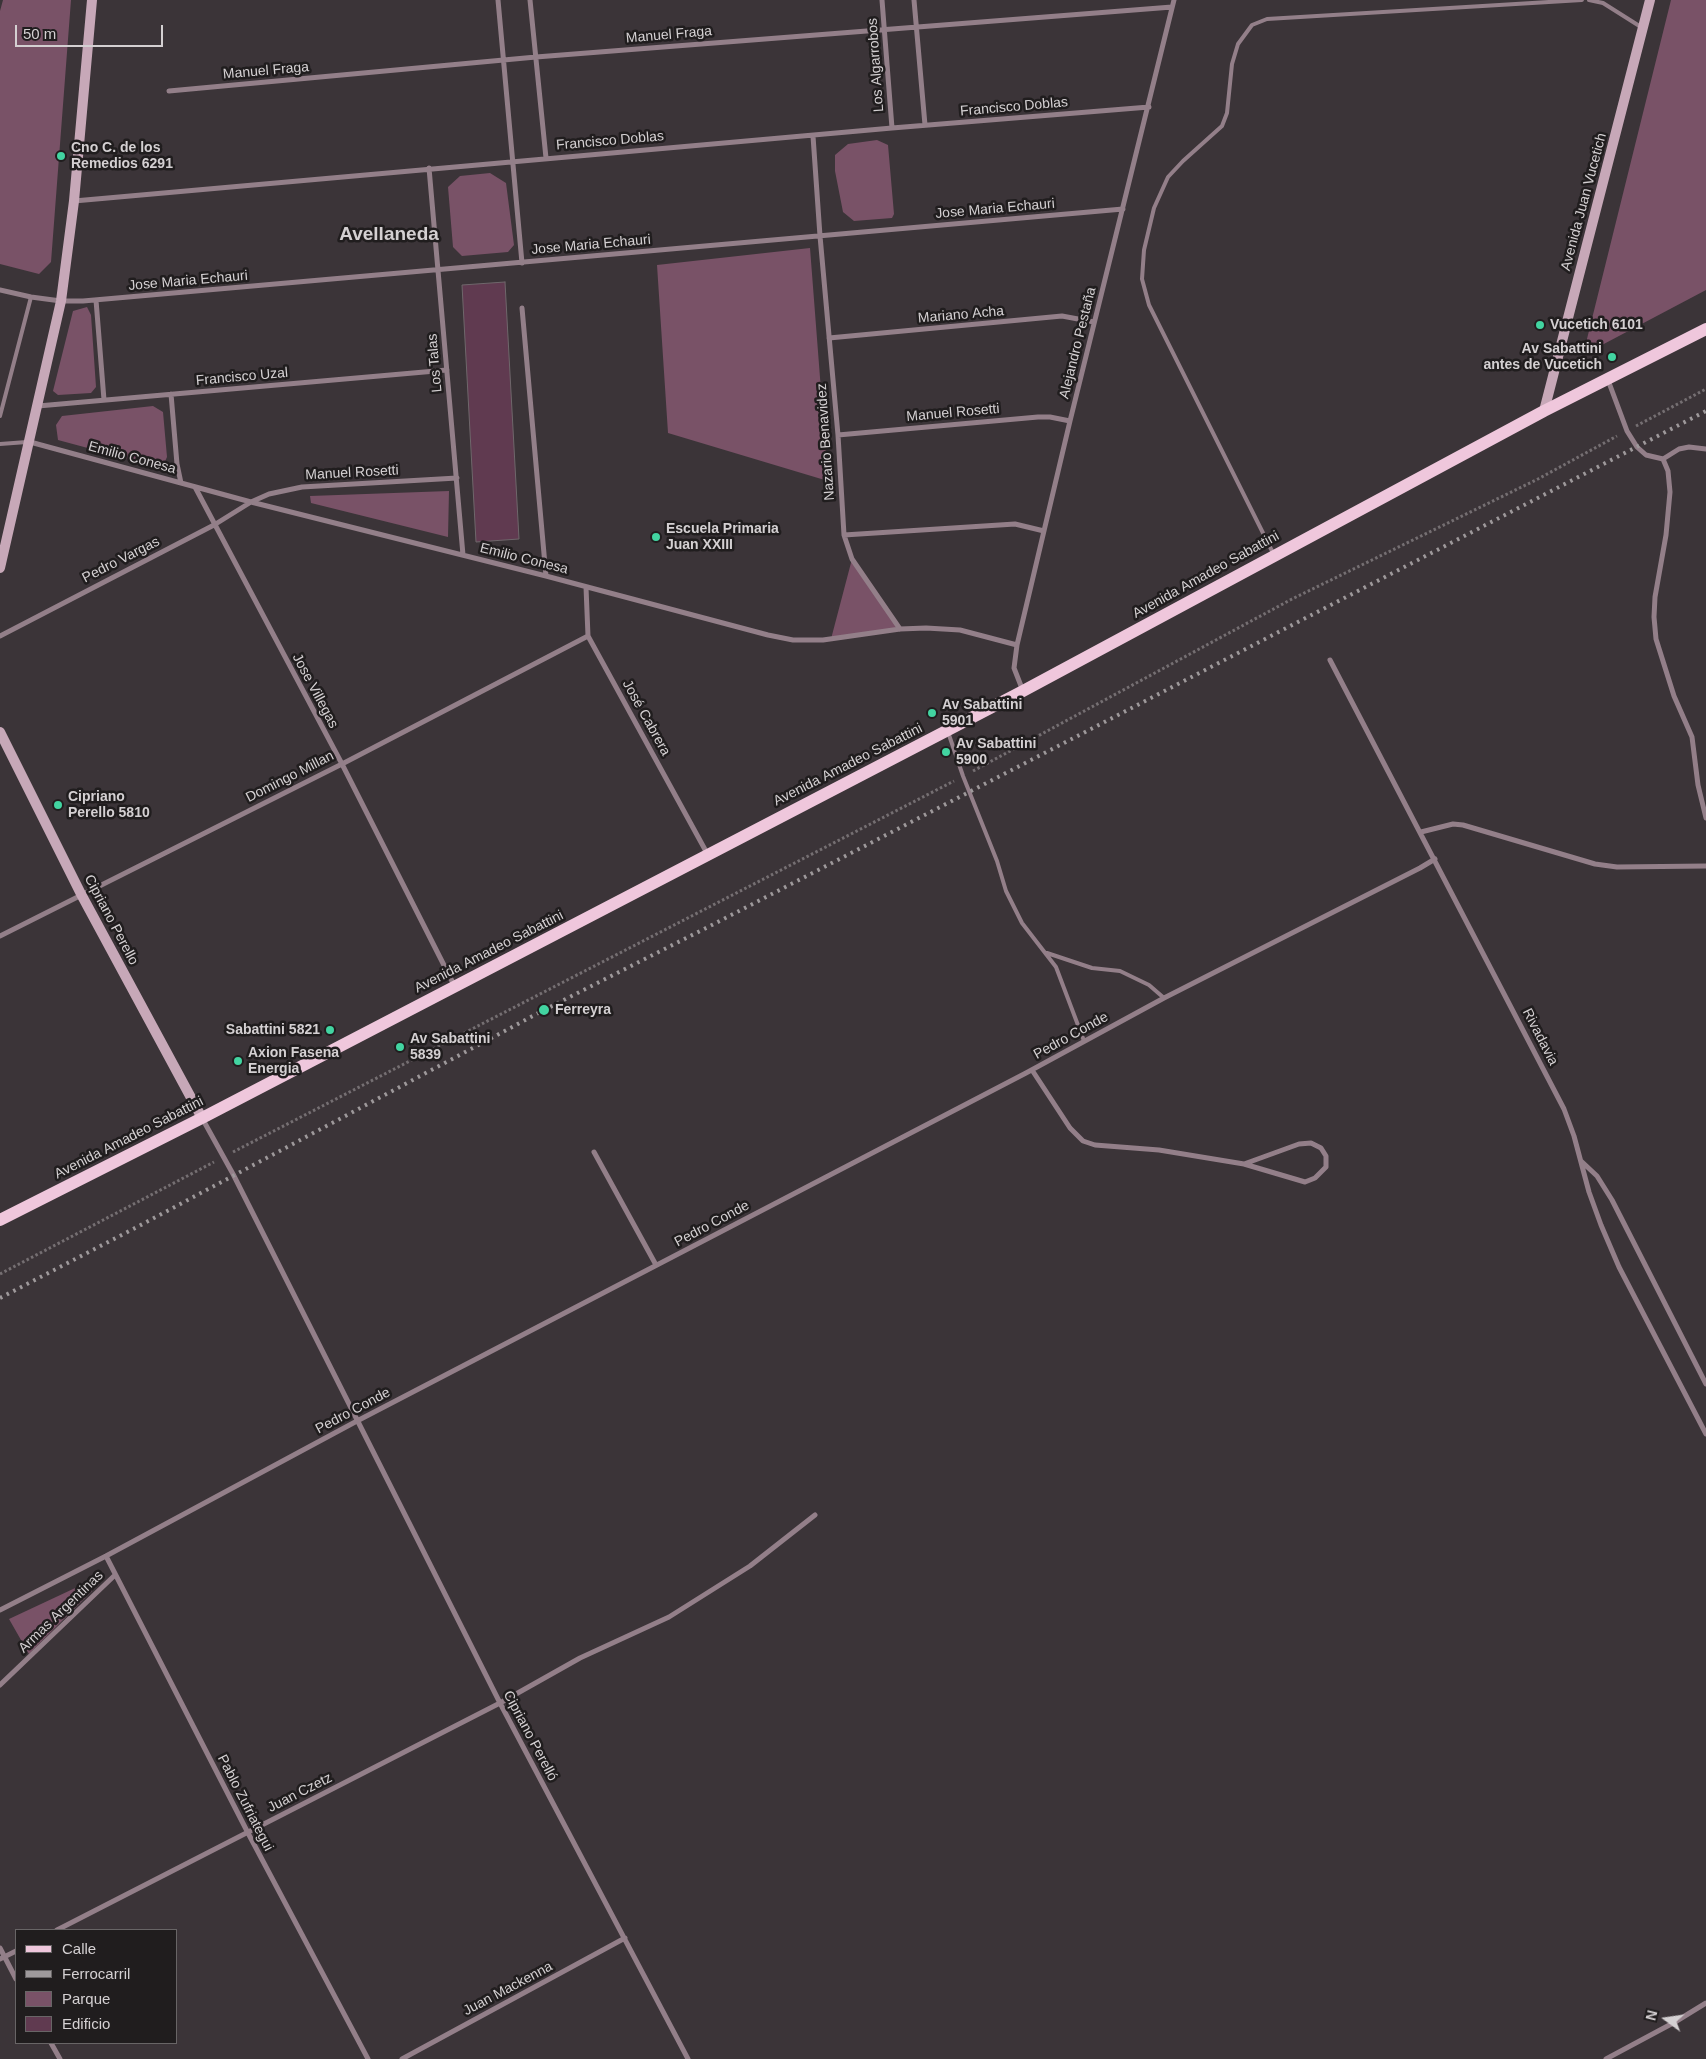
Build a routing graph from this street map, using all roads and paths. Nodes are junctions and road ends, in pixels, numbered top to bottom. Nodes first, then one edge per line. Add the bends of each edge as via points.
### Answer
1 (92, 0) edge
2 (498, 0) edge
3 (530, 0) edge
4 (882, 0) edge
5 (914, 0) edge
6 (1174, 0) edge
7 (1582, 0) edge
8 (1588, 0) edge
9 (1650, 0) edge
10 (1172, 6) junction
11 (916, 26) junction
12 (1643, 28) junction
13 (884, 29) junction
14 (536, 57) junction
15 (504, 60) junction
16 (169, 91) dead end
17 (1149, 107) junction
18 (925, 125) junction
19 (892, 128) junction
20 (813, 136) junction
21 (546, 158) junction
22 (513, 162) junction
23 (429, 168) junction
24 (74, 201) junction
25 (1123, 209) junction
26 (820, 236) junction
27 (522, 263) junction
28 (438, 270) junction
29 (0, 290) edge
30 (31, 297) junction
31 (96, 300) junction
32 (61, 301) junction
33 (522, 308) dead end
34 (1094, 322) junction
35 (1706, 329) edge
36 (828, 338) junction
37 (447, 370) junction
38 (1607, 379) junction
39 (1706, 389) edge
40 (171, 394) junction
41 (104, 400) junction
42 (38, 406) junction
43 (1544, 411) junction
44 (0, 416) edge
45 (1070, 421) junction
46 (1627, 431) junction
47 (838, 434) junction
48 (30, 442) junction
49 (0, 444) edge
50 (1706, 449) edge
51 (1663, 459) junction
52 (457, 478) junction
53 (181, 483) junction
54 (194, 486) junction
55 (251, 502) junction
56 (214, 525) junction
57 (10, 527) junction
58 (1044, 531) junction
59 (844, 535) junction
60 (0, 538) edge
61 (463, 555) junction
62 (1274, 555) junction
63 (0, 568) edge
64 (546, 576) junction
65 (586, 586) junction
66 (900, 630) junction
67 (0, 636) edge
68 (588, 636) junction
69 (1017, 645) junction
70 (1330, 660) dead end
71 (1023, 691) junction
72 (948, 730) junction
73 (0, 732) edge
74 (342, 764) junction
75 (963, 776) junction
76 (1706, 818) edge
77 (1421, 832) junction
78 (708, 855) junction
79 (1435, 858) junction
80 (1706, 866) edge
81 (81, 894) junction
82 (0, 936) edge
83 (1046, 952) junction
84 (455, 987) junction
85 (1164, 998) junction
86 (1084, 1041) junction
87 (1032, 1070) junction
88 (202, 1118) junction
89 (594, 1152) dead end
90 (224, 1157) junction
91 (1581, 1160) junction
92 (1244, 1164) junction
93 (0, 1220) edge
94 (656, 1265) junction
95 (0, 1274) edge
96 (1706, 1384) edge
97 (357, 1421) junction
98 (1706, 1434) edge
99 (815, 1515) dead end
100 (106, 1556) junction
101 (115, 1575) junction
102 (0, 1610) edge
103 (0, 1686) edge
104 (500, 1703) junction
105 (248, 1833) junction
106 (59, 1929) edge
107 (625, 1938) junction
108 (0, 1948) edge
109 (15, 1952) edge
110 (2, 1958) edge
111 (15, 1977) edge
112 (1706, 2002) edge
113 (52, 2044) edge
114 (60, 2059) edge
115 (368, 2059) edge
116 (402, 2059) edge
117 (688, 2059) edge
118 (1606, 2059) edge

1 - 24 main road
2 - 15 street
3 - 14 street
4 - 13 street, Los Algarrobos
5 - 11 street
6 - 10 street, Alejandro Pestaña
7 - 62 lane via 1268,19 1252,25 1238,44 1225,119 1222,126 1168,177 1154,208 1144,250 1142,279 1149,305
8 - 12 lane via 1603,3
9 - 12 main road, Avenida Juan Vucetich
10 - 11 street, Manuel Fraga
10 - 17 street, Alejandro Pestaña
11 - 13 street, Manuel Fraga
11 - 18 street
12 - 43 main road, Avenida Juan Vucetich
13 - 14 street, Manuel Fraga
13 - 19 street, Los Algarrobos
14 - 15 street, Manuel Fraga
14 - 21 street
15 - 16 street, Manuel Fraga
15 - 22 street
17 - 18 street, Francisco Doblas
17 - 25 street, Alejandro Pestaña
18 - 19 street, Francisco Doblas
19 - 20 street, Francisco Doblas
20 - 21 street, Francisco Doblas
20 - 26 street
21 - 22 street, Francisco Doblas
22 - 23 street, Francisco Doblas
22 - 27 street
23 - 24 street, Francisco Doblas
23 - 28 street, Los Talas
24 - 32 main road
25 - 26 street, Jose Maria Echauri
25 - 34 street, Alejandro Pestaña
26 - 27 street, Jose Maria Echauri
26 - 36 street, Nazario Benavidez
27 - 28 street, Jose Maria Echauri
28 - 31 street, Jose Maria Echauri
28 - 37 street, Los Talas
29 - 30 street, Jose Maria Echauri
30 - 32 street, Jose Maria Echauri
30 - 44 lane
31 - 32 street, Jose Maria Echauri
31 - 41 street
32 - 42 main road
33 - 64 street
34 - 36 street, Mariano Acha via 1062,316
34 - 45 street, Alejandro Pestaña
35 - 38 main road, Avenida Amadeo Sabattini
36 - 47 street, Nazario Benavidez
37 - 40 street, Francisco Uzal
37 - 52 street, Los Talas
38 - 43 main road, Avenida Amadeo Sabattini
38 - 46 street
39 - 46 path
40 - 41 street, Francisco Uzal
40 - 53 street
41 - 42 street, Francisco Uzal
42 - 48 main road
43 - 62 main road, Avenida Amadeo Sabattini
45 - 47 street, Manuel Rosetti via 1038,416
45 - 58 street, Alejandro Pestaña
46 - 51 street via 1646,455
46 - 75 path via 1538,479 1292,599
47 - 59 street, Nazario Benavidez
48 - 49 lane
48 - 53 street, Emilio Conesa
48 - 57 main road
50 - 51 street via 1679,449
51 - 76 street via 1670,492 1655,597 1656,639 1674,696 1692,737
52 - 55 street, Manuel Rosetti via 302,487 269,494
52 - 61 street, Los Talas
53 - 54 street, Emilio Conesa
54 - 55 street, Emilio Conesa
54 - 56 street, Jose Villegas
55 - 56 street, Pedro Vargas
55 - 61 street, Emilio Conesa
56 - 67 street, Pedro Vargas
56 - 74 street, Jose Villegas
57 - 60 street
57 - 63 main road
58 - 59 street via 1015,524
58 - 69 street, Alejandro Pestaña
59 - 66 street, Nazario Benavidez via 852,559
61 - 64 street, Emilio Conesa
62 - 71 main road, Avenida Amadeo Sabattini
64 - 65 street, Emilio Conesa
65 - 66 street, Emilio Conesa via 793,640 823,640
65 - 68 street, José Cabrera
66 - 69 street, Emilio Conesa via 960,630
68 - 74 street, Domingo Millan
68 - 78 street, José Cabrera
69 - 71 street, Alejandro Pestaña via 1014,668
70 - 77 street, Rivadavia
71 - 72 main road, Avenida Amadeo Sabattini
72 - 75 lane
72 - 78 main road, Avenida Amadeo Sabattini
73 - 81 main road, Cipriano Perello
74 - 81 street, Domingo Millan
74 - 84 street, Jose Villegas
75 - 83 lane via 1006,891 1022,923
75 - 90 path
77 - 79 street, Rivadavia
77 - 80 street via 1453,824 1595,864 1617,867
78 - 84 main road, Avenida Amadeo Sabattini
79 - 85 street, Pedro Conde
79 - 91 street, Rivadavia via 1564,1109
81 - 82 street, Domingo Millan
81 - 88 main road, Cipriano Perello
83 - 85 lane via 1092,968 1120,970 1149,985
83 - 86 lane via 1056,967
84 - 88 main road, Avenida Amadeo Sabattini
85 - 86 street, Pedro Conde
86 - 87 street, Pedro Conde
87 - 92 street via 1070,1128 1083,1141
87 - 94 street, Pedro Conde
88 - 90 street, Cipriano Perelló
88 - 93 main road, Avenida Amadeo Sabattini
89 - 94 street
90 - 95 path
90 - 97 street, Cipriano Perelló
91 - 96 street via 1597,1176 1612,1200
91 - 98 street, Rivadavia via 1601,1225 1619,1268
92 - 92 street via 1305,1182 1315,1178 1326,1167 1326,1156 1321,1148 1311,1143 1299,1144
94 - 97 street, Pedro Conde
97 - 100 street, Pedro Conde
97 - 104 street, Cipriano Perelló
99 - 104 street, Juan Czetz via 750,1566 669,1617 580,1658
100 - 101 street, Pablo Zufriategui
100 - 102 street, Pedro Conde
101 - 103 street, Armas Argentinas
101 - 105 street, Pablo Zufriategui
104 - 105 street, Juan Czetz
104 - 107 street, Cipriano Perelló
105 - 106 street, Juan Czetz
105 - 115 street, Pablo Zufriategui
107 - 116 street, Juan Mackenna
107 - 117 street, Cipriano Perelló
108 - 110 street
109 - 110 street
110 - 111 street
112 - 118 street
113 - 114 street

